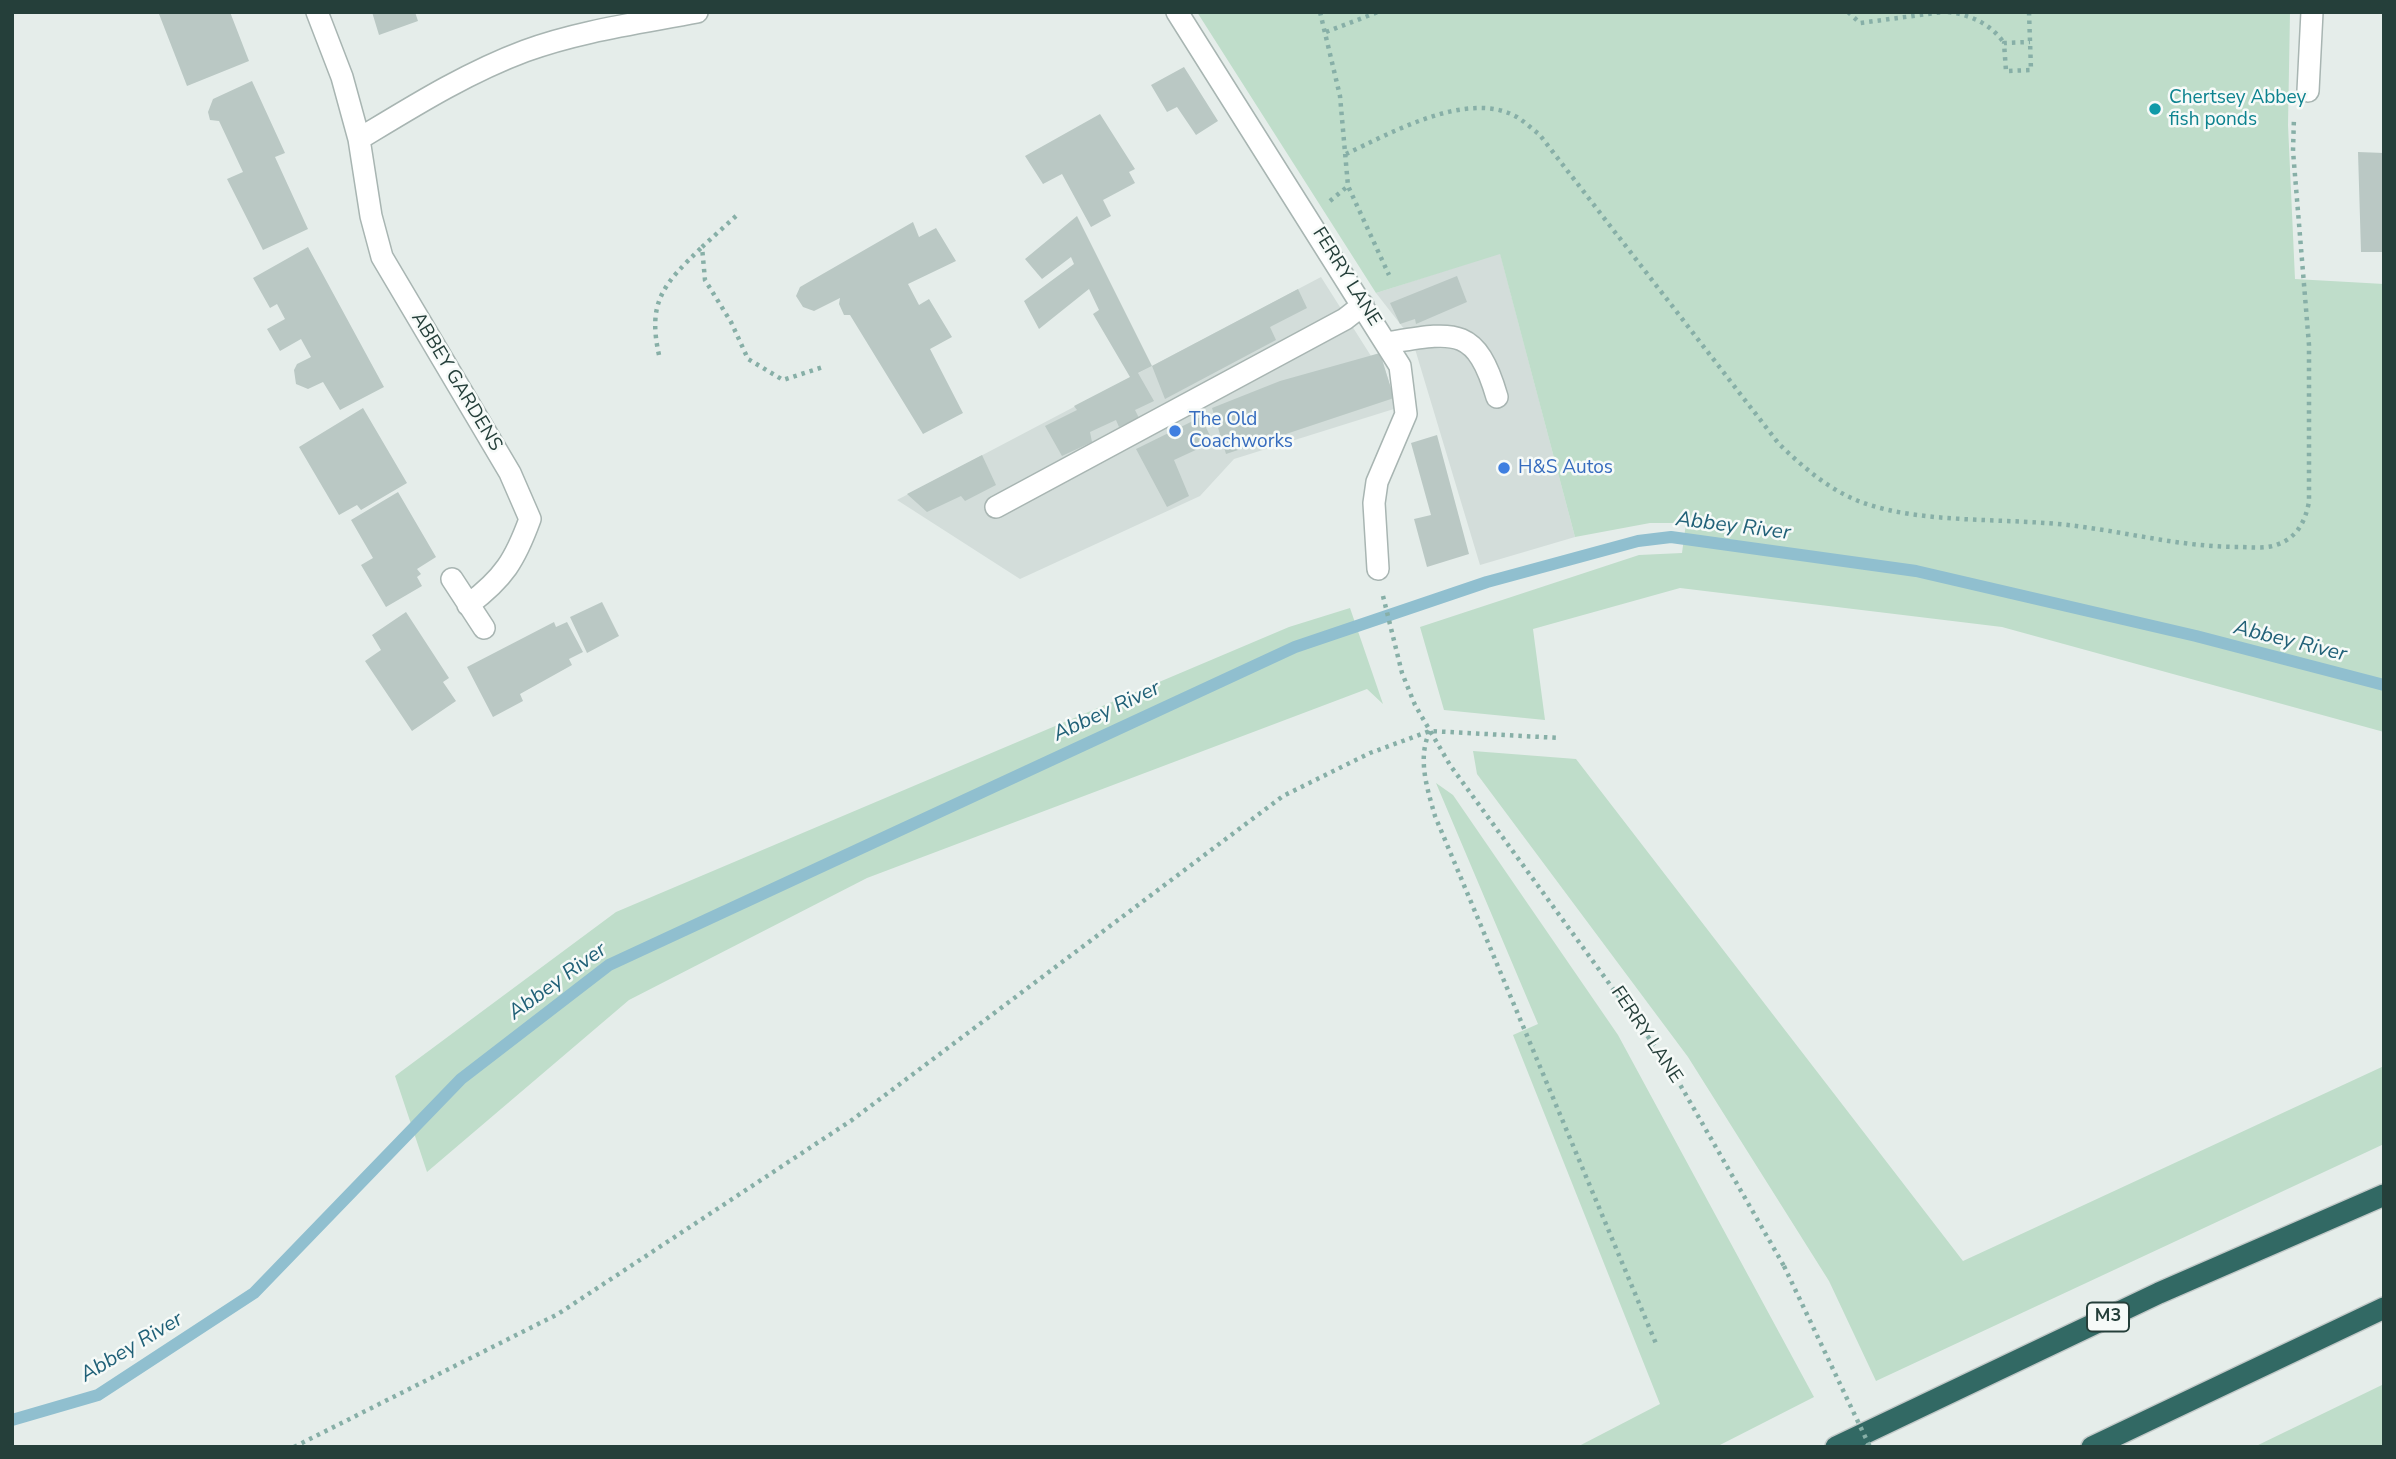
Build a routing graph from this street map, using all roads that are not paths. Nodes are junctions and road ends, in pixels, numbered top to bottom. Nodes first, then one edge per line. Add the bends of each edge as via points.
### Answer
1 (317, 12) edge
2 (697, 12) edge
3 (1177, 12) edge
4 (2312, 12) edge
5 (2308, 91) road end
6 (359, 139) junction
7 (1363, 305) junction
8 (1388, 343) junction
9 (1497, 397) dead end
10 (996, 507) dead end
11 (1379, 576) road end
12 (452, 579) dead end
13 (468, 605) junction
14 (484, 628) dead end
15 (2384, 1195) edge
16 (2384, 1308) edge
17 (1836, 1447) edge
18 (2092, 1447) edge

1 - 6 street, ABBEY GARDENS
2 - 6 street via 525,51 425,99
3 - 7 street, FERRY LANE
4 - 5 street
6 - 13 street, ABBEY GARDENS via 382,257 510,473 530,519 517,555 498,583
7 - 8 street, FERRY LANE
7 - 10 street via 1345,319
8 - 9 street via 1450,335 1467,342 1487,363
8 - 11 street, FERRY LANE via 1400,366 1406,414 1377,482 1373,515
12 - 13 street
13 - 14 street
15 - 17 highway, M3 via 2159,1293
16 - 18 highway

